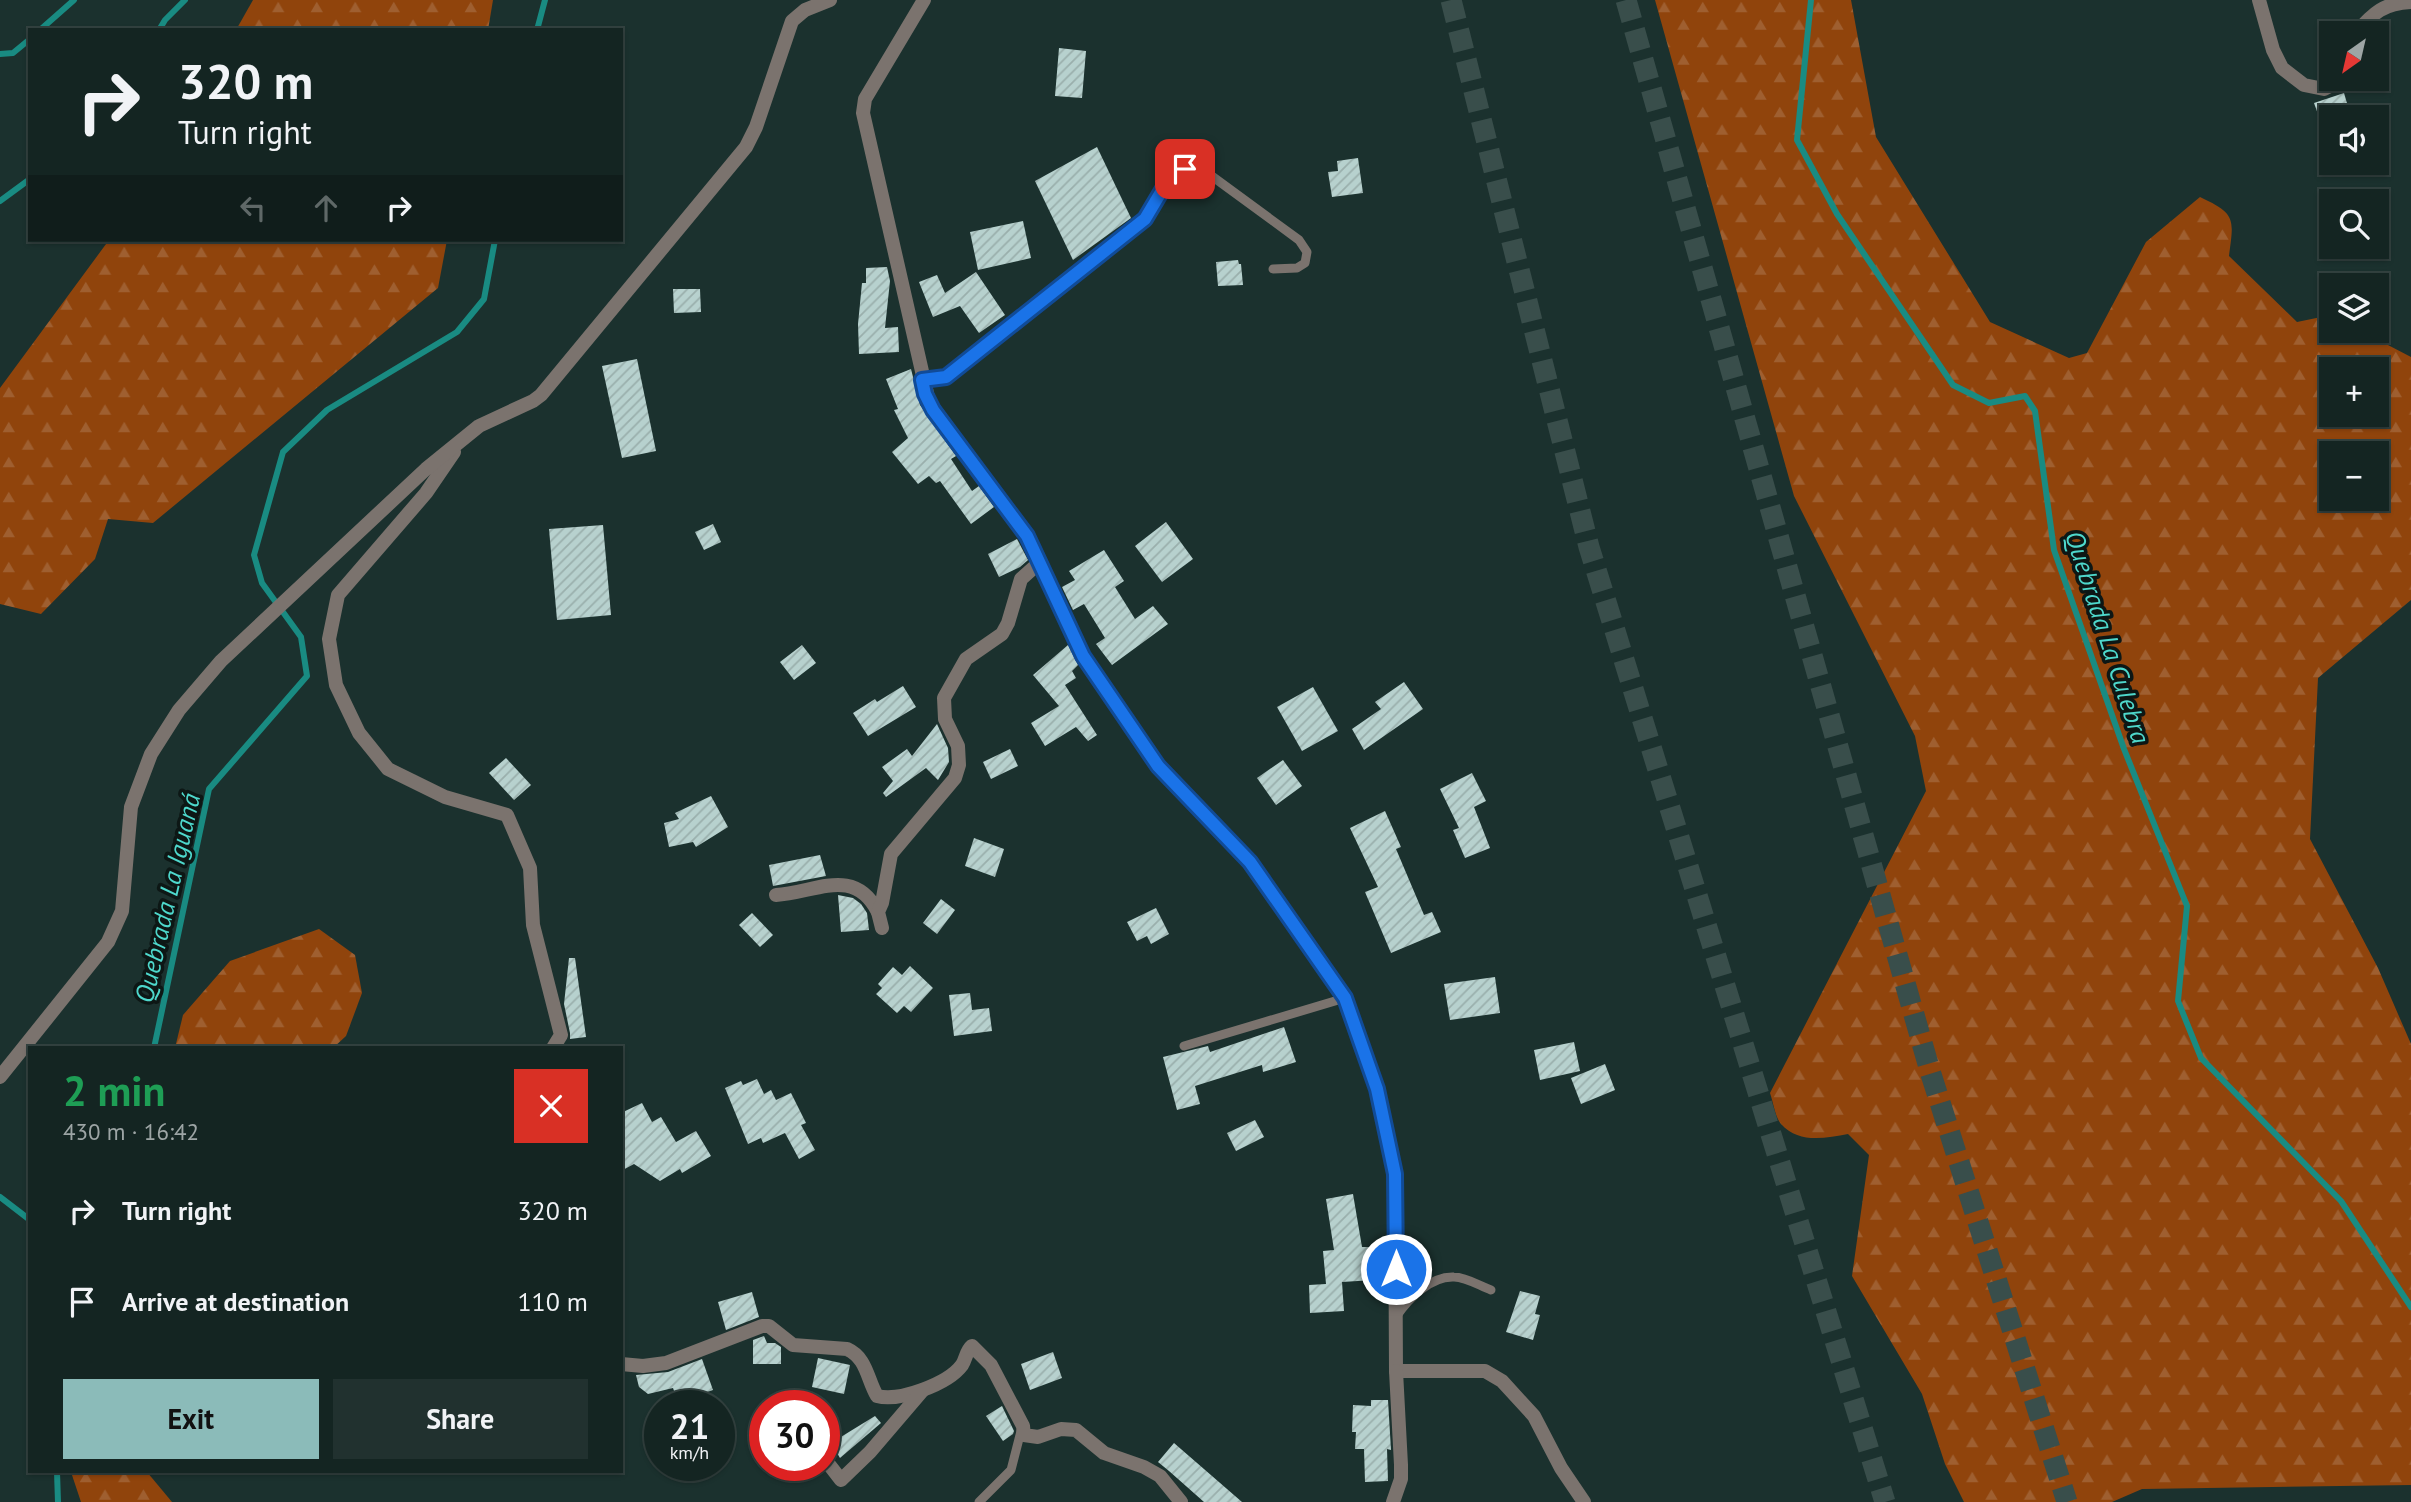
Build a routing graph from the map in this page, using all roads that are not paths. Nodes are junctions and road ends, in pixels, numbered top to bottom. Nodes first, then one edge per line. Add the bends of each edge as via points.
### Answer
1 (830, 0) edge
2 (924, 0) edge
3 (2259, 0) edge
4 (2411, 2) edge
5 (2366, 21) edge
6 (2319, 88) edge
7 (1273, 269) dead end
8 (922, 380) junction
9 (463, 440) junction
10 (1040, 562) junction
11 (776, 895) dead end
12 (878, 912) junction
13 (882, 928) dead end
14 (1345, 998) junction
15 (554, 1046) edge
16 (1184, 1046) dead end
17 (0, 1077) edge
18 (1491, 1290) dead end
19 (1396, 1317) junction
20 (623, 1364) edge
21 (1396, 1371) junction
22 (924, 1389) junction
23 (1023, 1426) junction
24 (840, 1479) edge
25 (979, 1502) edge
26 (1181, 1502) edge
27 (1393, 1502) edge
28 (1584, 1502) edge

1 - 9 street via 792,21 746,146 541,395 479,426
2 - 8 street via 865,99 863,113
3 - 6 street via 2282,68 2304,85
4 - 5 street via 2374,12
7 - 8 lane via 1297,268 1305,262 1307,253 1299,240 1209,174 1185,169 1170,177 1145,219 946,377
8 - 10 street via 933,410 1027,536
9 - 15 street via 426,493 338,595 329,639 336,685 359,733 388,769 445,797 507,815 530,869 533,925 561,1035
9 - 17 street via 220,661 179,710 151,754 131,807 122,911 116,927
10 - 12 street via 1021,579 1002,634 966,659 944,698 945,719 958,746 959,769 891,854
10 - 14 street via 1083,656 1145,749 1250,862
11 - 12 street via 837,883 853,886 871,898
12 - 13 street
14 - 16 lane
14 - 19 street via 1377,1089 1395,1174
18 - 19 lane via 1457,1276 1440,1278 1408,1299
19 - 21 street
20 - 22 street via 666,1363 769,1326 793,1345 855,1353 877,1396 892,1399
21 - 27 street via 1401,1479
21 - 28 street via 1485,1371 1494,1375 1534,1416 1560,1468
22 - 23 street via 957,1370 972,1346 991,1365
22 - 24 street via 870,1452
23 - 25 lane via 1011,1470
23 - 26 street via 1024,1435 1031,1438 1060,1429 1076,1430 1104,1453 1160,1476

